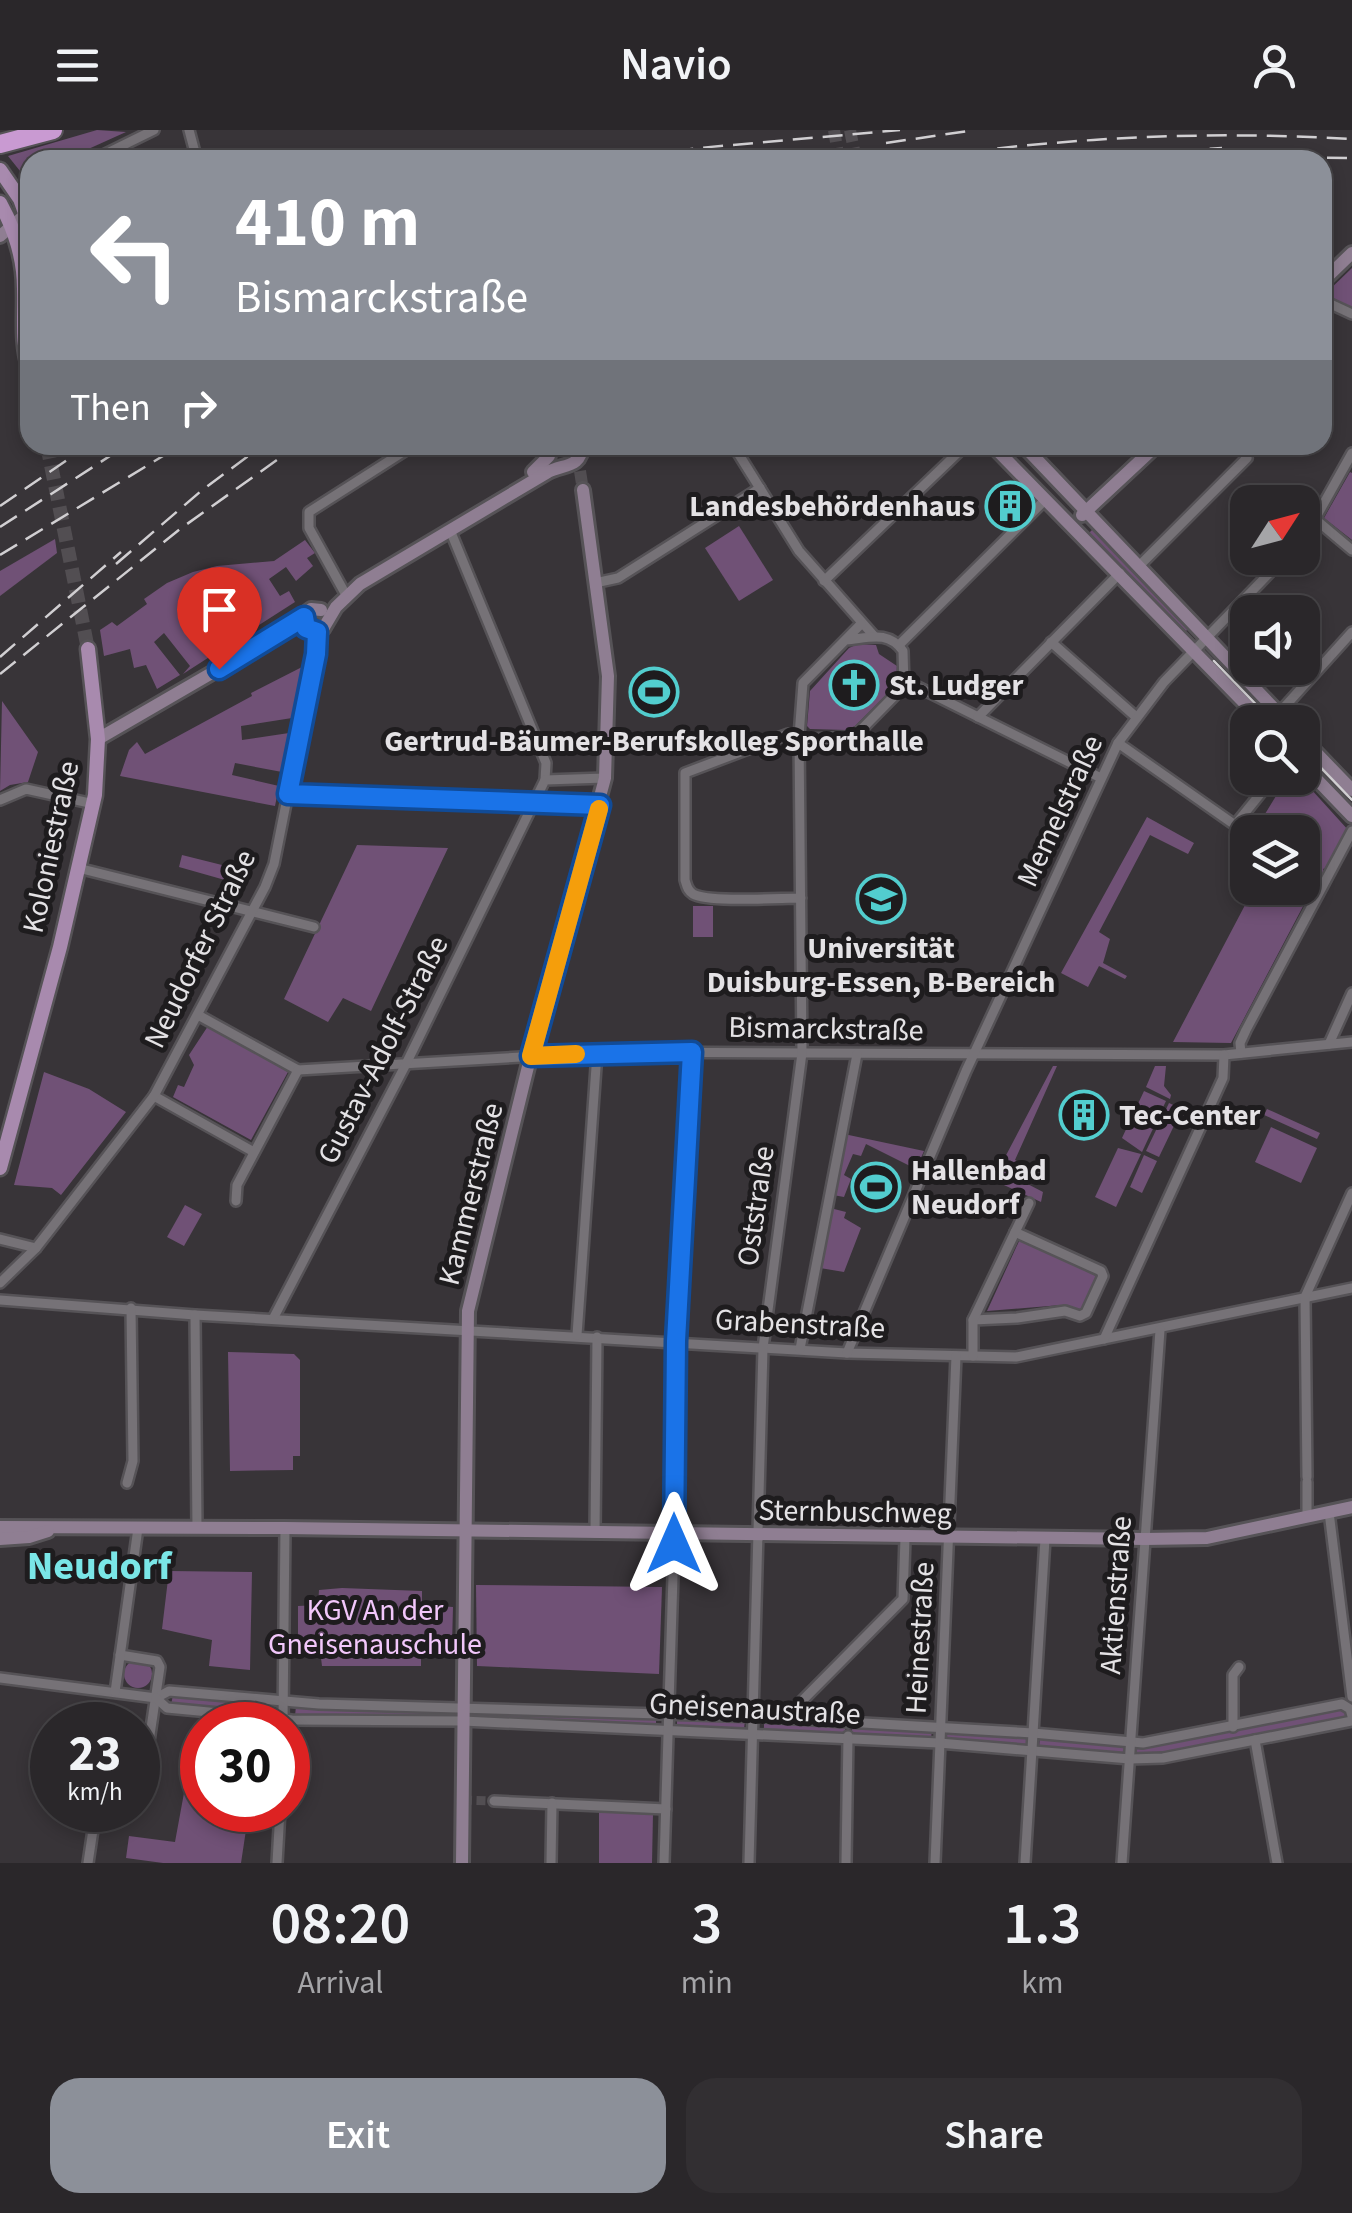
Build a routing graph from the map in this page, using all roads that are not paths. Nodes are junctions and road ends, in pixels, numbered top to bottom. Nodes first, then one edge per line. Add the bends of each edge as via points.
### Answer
1 (53, 130) edge
2 (154, 130) edge
3 (0, 144) edge
4 (113, 150) edge
5 (0, 170) edge
6 (20, 199) edge
7 (3, 219) edge
8 (1352, 253) edge
9 (20, 265) edge
10 (1332, 272) edge
11 (1352, 453) edge
12 (398, 455) edge
13 (739, 455) edge
14 (956, 455) edge
15 (1002, 455) edge
16 (1033, 455) edge
17 (1146, 455) edge
18 (1245, 455) edge
19 (562, 460) edge
20 (1350, 465) edge
21 (760, 488) junction
22 (583, 490) tunnel mouth
23 (1046, 499) junction
24 (1086, 510) junction
25 (1320, 512) edge
26 (1320, 524) edge
27 (1071, 525) junction
28 (450, 530) junction
29 (1352, 550) edge
30 (1138, 567) junction
31 (1120, 572) junction
32 (1267, 575) edge
33 (824, 581) junction
34 (595, 583) junction
35 (345, 592) junction
36 (324, 614) junction
37 (861, 624) junction
38 (308, 625) junction
39 (1352, 632) edge
40 (874, 636) junction
41 (1204, 638) junction
42 (846, 640) junction
43 (1051, 642) junction
44 (899, 645) junction
45 (88, 650) tunnel mouth
46 (1194, 650) junction
47 (906, 681) junction
48 (1246, 705) edge
49 (1270, 705) edge
50 (1293, 705) edge
51 (1135, 716) junction
52 (978, 717) junction
53 (799, 736) junction
54 (98, 739) junction
55 (1118, 743) junction
56 (1320, 757) edge
57 (605, 778) junction
58 (1100, 778) junction
59 (545, 780) junction
60 (1320, 783) edge
61 (1352, 790) edge
62 (288, 794) junction
63 (1259, 795) edge
64 (0, 800) edge
65 (94, 804) junction
66 (534, 804) junction
67 (600, 805) junction
68 (1352, 816) edge
69 (1350, 834) edge
70 (78, 868) junction
71 (801, 898) junction
72 (251, 912) junction
73 (314, 927) dead end
74 (1352, 993) edge
75 (198, 1014) junction
76 (1352, 1042) edge
77 (1329, 1044) junction
78 (692, 1052) junction
79 (597, 1053) junction
80 (802, 1053) junction
81 (857, 1054) junction
82 (974, 1054) junction
83 (1224, 1054) junction
84 (1241, 1054) junction
85 (531, 1056) junction
86 (406, 1064) junction
87 (298, 1070) junction
88 (154, 1096) junction
89 (254, 1152) junction
90 (0, 1168) edge
91 (1352, 1193) edge
92 (236, 1201) dead end
93 (1029, 1203) dead end
94 (1015, 1232) junction
95 (0, 1239) edge
96 (36, 1248) junction
97 (0, 1283) edge
98 (1352, 1288) edge
99 (1305, 1296) junction
100 (0, 1300) edge
101 (131, 1308) junction
102 (195, 1315) junction
103 (274, 1318) junction
104 (973, 1320) junction
105 (467, 1328) junction
106 (1160, 1330) junction
107 (577, 1335) junction
108 (596, 1337) junction
109 (1104, 1339) junction
110 (676, 1341) junction
111 (764, 1343) junction
112 (800, 1350) junction
113 (847, 1353) junction
114 (956, 1356) junction
115 (973, 1356) junction
116 (127, 1482) dead end
117 (1352, 1507) edge
118 (1329, 1512) junction
119 (1307, 1516) junction
120 (0, 1527) edge
121 (54, 1528) junction
122 (138, 1528) junction
123 (196, 1528) junction
124 (285, 1528) junction
125 (465, 1532) junction
126 (595, 1533) junction
127 (674, 1534) junction
128 (760, 1536) junction
129 (905, 1538) junction
130 (950, 1538) junction
131 (1045, 1539) junction
132 (0, 1540) edge
133 (1145, 1540) junction
134 (120, 1655) junction
135 (1239, 1667) dead end
136 (0, 1678) edge
137 (115, 1692) junction
138 (1352, 1697) edge
139 (156, 1698) junction
140 (284, 1700) junction
141 (155, 1702) edge
142 (180, 1710) edge
143 (667, 1713) junction
144 (463, 1715) junction
145 (754, 1716) junction
146 (785, 1718) junction
147 (1352, 1719) edge
148 (310, 1721) edge
149 (849, 1722) junction
150 (1233, 1726) junction
151 (940, 1727) junction
152 (666, 1730) junction
153 (1033, 1733) junction
154 (754, 1734) junction
155 (848, 1739) junction
156 (1255, 1740) junction
157 (939, 1742) junction
158 (1131, 1742) junction
159 (1032, 1749) junction
160 (1130, 1759) junction
161 (494, 1800) tunnel mouth
162 (552, 1804) junction
163 (666, 1809) junction
164 (93, 1832) edge
165 (279, 1832) edge
166 (88, 1863) edge
167 (278, 1863) edge
168 (462, 1863) edge
169 (551, 1863) edge
170 (664, 1863) edge
171 (749, 1863) edge
172 (846, 1863) edge
173 (935, 1863) edge
174 (1024, 1863) edge
175 (1122, 1863) edge
176 (1277, 1863) edge

1 - 3 highway
2 - 4 street
5 - 6 main road
7 - 9 main road
8 - 10 main road
11 - 20 street
12 - 35 street via 312,507 306,520
13 - 21 street
14 - 33 street
15 - 23 main road
16 - 24 main road
17 - 24 main road
18 - 30 street
19 - 28 main road
20 - 25 street
21 - 33 street
21 - 34 street via 618,578
22 - 34 main road, Kammerstraße
23 - 27 main road
23 - 44 street
24 - 27 main road
24 - 30 main road
26 - 29 street
27 - 31 main road
28 - 35 main road
28 - 59 street via 546,763
30 - 41 main road
31 - 43 street
31 - 46 main road
32 - 41 street, Memelstraße
33 - 37 street
34 - 57 main road, Kammerstraße via 608,676
35 - 36 main road
36 - 38 main road via 310,610
36 - 38 main road via 325,627
37 - 40 street
37 - 42 street, Oststraße
38 - 54 main road via 279,634
38 - 62 street, Neudorfer Straße via 316,654
39 - 50 street
40 - 42 street
40 - 44 street
41 - 46 street, Memelstraße
41 - 49 main road
42 - 53 street, Oststraße via 803,684
43 - 51 street
43 - 52 street
44 - 47 street
45 - 54 main road, Koloniestraße
46 - 48 main road
46 - 51 street, Memelstraße
47 - 52 street
47 - 53 street via 854,736
51 - 55 street, Memelstraße
52 - 58 street
53 - 71 street, Oststraße
53 - 71 street via 788,734 685,774 685,880 695,895
54 - 65 main road, Koloniestraße
55 - 58 street, Memelstraße
55 - 63 street via 1235,824
56 - 61 main road
57 - 59 street
57 - 67 main road, Kammerstraße
58 - 82 street, Memelstraße
59 - 66 street, Gustav-Adolf-Straße
60 - 68 main road
62 - 66 street
62 - 72 street, Neudorfer Straße via 274,864
64 - 65 street via 26,789
65 - 70 main road, Koloniestraße
66 - 67 street
66 - 86 street, Gustav-Adolf-Straße
67 - 85 main road, Kammerstraße
69 - 84 street via 1246,1030
70 - 72 street
70 - 90 main road, Koloniestraße
71 - 80 street, Oststraße
72 - 73 street
72 - 75 street, Neudorfer Straße
74 - 77 street
75 - 87 street
75 - 88 street, Neudorfer Straße
76 - 77 street, Bismarckstraße
77 - 84 street, Bismarckstraße
78 - 79 street, Bismarckstraße
78 - 80 street, Bismarckstraße
78 - 110 street
79 - 85 street, Bismarckstraße
79 - 107 street
80 - 81 street, Bismarckstraße
80 - 111 street, Oststraße
81 - 82 street, Bismarckstraße
81 - 112 street
82 - 83 street, Bismarckstraße
82 - 113 street, Memelstraße
83 - 84 street, Bismarckstraße
83 - 109 street via 1223,1078
85 - 86 street, Bismarckstraße
85 - 105 main road, Kammerstraße
86 - 87 street, Bismarckstraße
86 - 103 street, Gustav-Adolf-Straße
87 - 89 street
88 - 89 street
88 - 96 street, Neudorfer Straße
89 - 92 street
91 - 99 street
93 - 94 street
94 - 104 street
94 - 104 street via 1101,1271 1086,1314
95 - 96 street
96 - 97 street, Neudorfer Straße
98 - 99 street, Grabenstraße
99 - 106 street, Grabenstraße
99 - 119 street
100 - 101 street, Grabenstraße
101 - 102 street, Grabenstraße
101 - 116 street via 133,1461
102 - 103 street, Grabenstraße
102 - 123 street
103 - 105 street, Grabenstraße
104 - 115 street
105 - 107 street, Grabenstraße
105 - 125 main road, Kammerstraße
106 - 109 street, Grabenstraße
106 - 133 street, Aktienstraße
107 - 108 street, Grabenstraße
108 - 110 street, Grabenstraße
108 - 126 street
109 - 115 street, Grabenstraße via 1016,1358
110 - 111 street, Grabenstraße
110 - 127 street
111 - 112 street, Grabenstraße
111 - 128 street, Oststraße
112 - 113 street, Grabenstraße
113 - 114 street, Grabenstraße
114 - 115 street, Grabenstraße
114 - 130 street, Heinestraße
117 - 118 main road, Sternbuschweg
118 - 119 main road, Sternbuschweg
118 - 138 street
119 - 133 main road, Sternbuschweg via 1207,1538
120 - 121 main road, Sternbuschweg
121 - 122 main road, Sternbuschweg
121 - 132 main road, Sternbuschweg
122 - 123 main road, Sternbuschweg
122 - 134 street
123 - 124 main road, Sternbuschweg
124 - 125 main road, Sternbuschweg
124 - 140 street
125 - 126 main road, Sternbuschweg
125 - 144 main road, Kammerstraße
126 - 127 main road, Sternbuschweg
127 - 128 main road, Sternbuschweg
127 - 143 street
128 - 129 main road, Sternbuschweg
128 - 145 street, Oststraße
129 - 130 main road, Sternbuschweg
129 - 146 street via 903,1598
130 - 131 main road, Sternbuschweg
130 - 151 street, Heinestraße
131 - 133 main road, Sternbuschweg
131 - 153 street
133 - 158 street, Aktienstraße
134 - 137 street
134 - 139 street via 157,1661
135 - 150 street via 1233,1675
136 - 137 street, Gneisenaustraße
137 - 139 street, Gneisenaustraße
139 - 140 street, Gneisenaustraße via 169,1692
139 - 141 street
139 - 142 street, Gneisenaustraße
140 - 144 street, Gneisenaustraße
143 - 144 street, Gneisenaustraße
143 - 145 street, Gneisenaustraße
143 - 152 street
144 - 148 street, Gneisenaustraße
144 - 152 street, Gneisenaustraße
144 - 168 main road, Kammerstraße
145 - 146 street, Gneisenaustraße
145 - 154 street, Oststraße
146 - 149 street, Gneisenaustraße
147 - 150 street, Gneisenaustraße via 1342,1704
147 - 156 street, Gneisenaustraße
149 - 151 street, Gneisenaustraße
149 - 155 street
150 - 158 street, Gneisenaustraße
151 - 153 street, Gneisenaustraße
151 - 157 street, Heinestraße
152 - 154 street, Gneisenaustraße
152 - 163 street
153 - 158 street, Gneisenaustraße
153 - 159 street
154 - 155 street, Gneisenaustraße
154 - 171 street, Oststraße
155 - 157 street, Gneisenaustraße
155 - 172 street
156 - 160 street, Gneisenaustraße
156 - 176 street
157 - 159 street, Gneisenaustraße
157 - 173 street, Heinestraße
158 - 160 street, Aktienstraße
159 - 160 street, Gneisenaustraße
159 - 174 street
160 - 175 street, Aktienstraße
161 - 162 street
162 - 163 street
162 - 169 street
163 - 170 street
164 - 166 street
165 - 167 street

